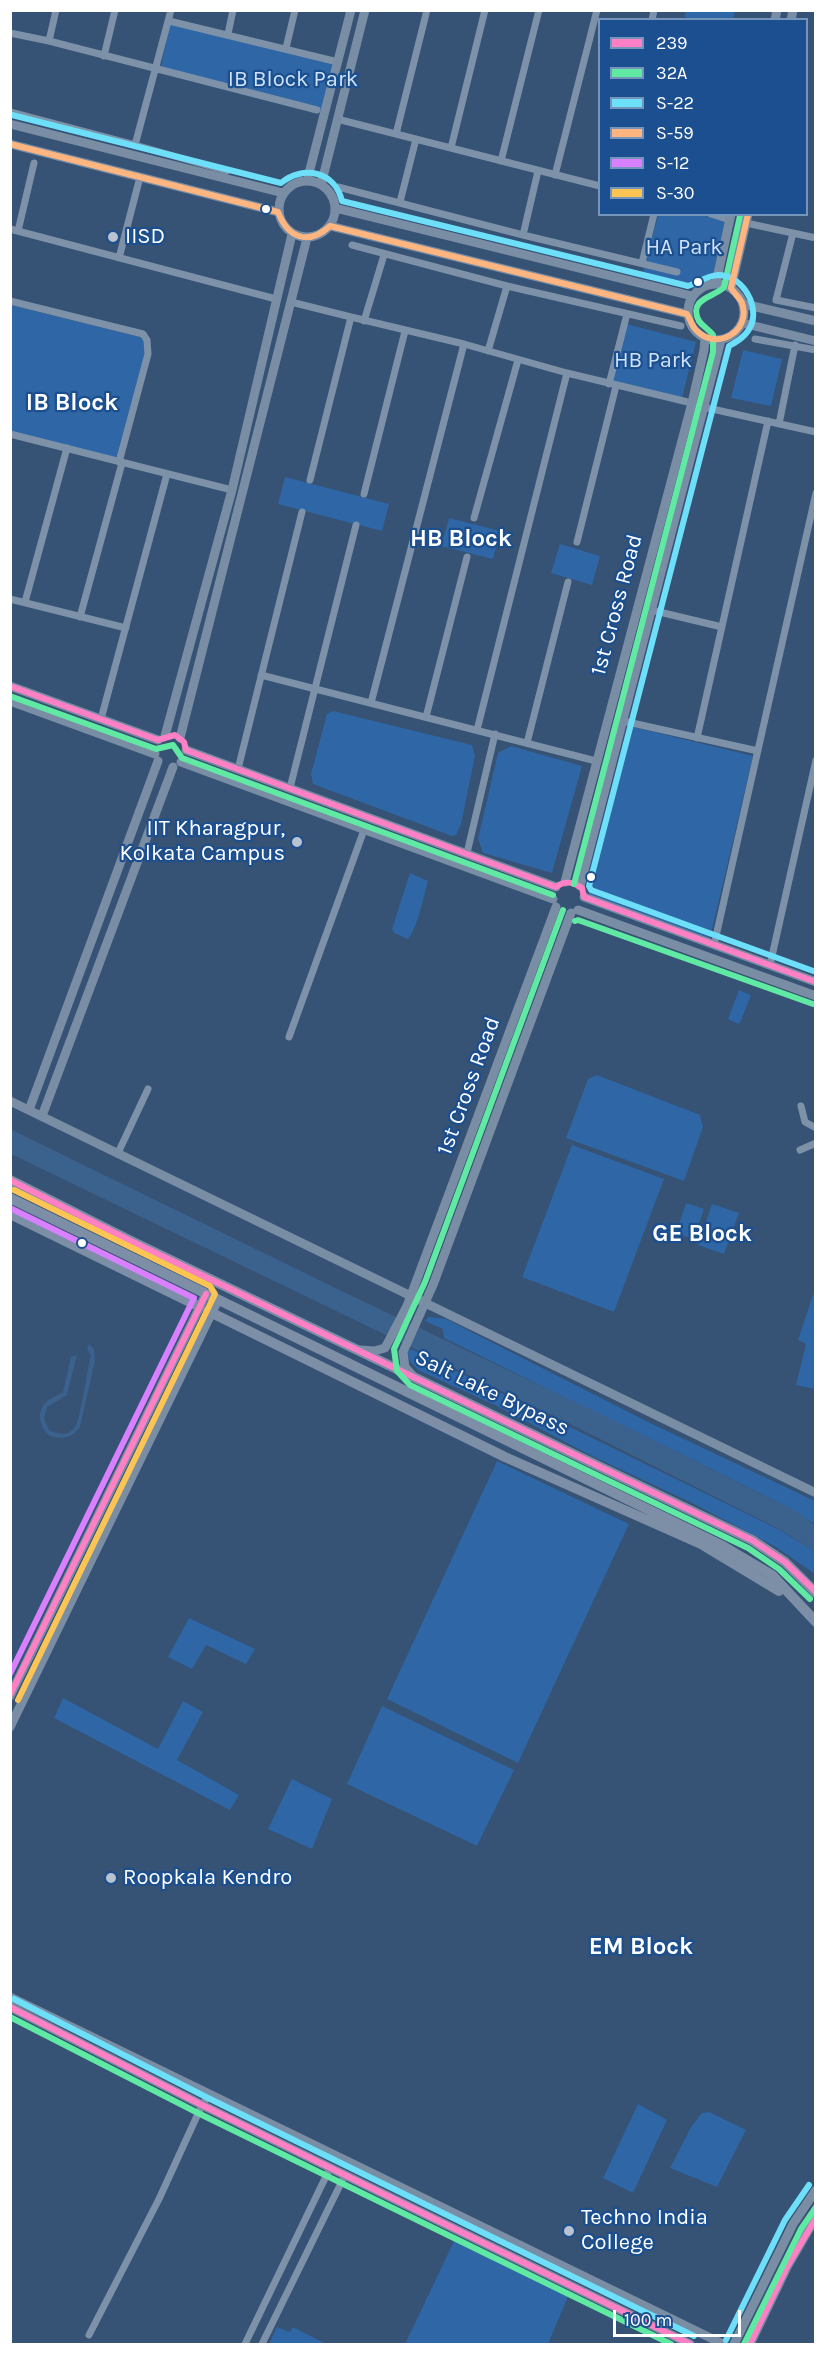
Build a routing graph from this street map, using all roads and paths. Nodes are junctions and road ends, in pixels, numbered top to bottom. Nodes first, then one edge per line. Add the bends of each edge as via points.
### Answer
1 (56, 10) edge
2 (115, 10) edge
3 (171, 10) edge
4 (233, 10) edge
5 (295, 10) edge
6 (351, 10) edge
7 (365, 10) edge
8 (427, 10) edge
9 (485, 10) edge
10 (539, 10) edge
11 (597, 10) edge
12 (169, 21) junction
13 (347, 24) junction
14 (360, 28) junction
15 (10, 33) edge
16 (228, 34) junction
17 (49, 41) junction
18 (286, 48) junction
19 (104, 56) junction
20 (338, 62) junction
21 (156, 69) junction
22 (317, 110) dead end
23 (10, 112) edge
24 (337, 119) junction
25 (10, 124) edge
26 (396, 134) junction
27 (416, 139) junction
28 (10, 144) edge
29 (135, 145) junction
30 (451, 148) junction
31 (501, 161) junction
32 (34, 163) dead end
33 (227, 171) dead end
34 (538, 171) junction
35 (555, 175) junction
36 (140, 177) junction
37 (307, 181) junction
38 (321, 185) junction
39 (338, 186) dead end
40 (598, 186) edge
41 (283, 193) junction
42 (400, 202) junction
43 (335, 208) junction
44 (278, 212) junction
45 (654, 216) edge
46 (731, 217) edge
47 (747, 219) edge
48 (330, 226) junction
49 (14, 230) edge
50 (793, 233) junction
51 (292, 234) junction
52 (523, 235) junction
53 (307, 238) junction
54 (816, 238) edge
55 (352, 245) dead end
56 (384, 255) junction
57 (119, 258) junction
58 (642, 263) junction
59 (677, 272) dead end
60 (716, 283) junction
61 (507, 286) junction
62 (731, 288) junction
63 (692, 296) junction
64 (276, 299) junction
65 (10, 302) edge
66 (291, 302) junction
67 (744, 304) junction
68 (816, 308) edge
69 (627, 314) junction
70 (687, 314) junction
71 (351, 317) junction
72 (364, 321) junction
73 (816, 321) edge
74 (742, 323) junction
75 (681, 326) dead end
76 (405, 331) junction
77 (705, 338) junction
78 (755, 339) dead end
79 (720, 340) junction
80 (816, 341) edge
81 (464, 344) junction
82 (795, 345) junction
83 (816, 350) edge
84 (488, 351) junction
85 (518, 360) junction
86 (567, 373) junction
87 (612, 385) junction
88 (692, 403) junction
89 (703, 407) junction
90 (768, 421) junction
91 (779, 424) junction
92 (816, 432) edge
93 (11, 434) edge
94 (245, 434) junction
95 (256, 438) junction
96 (67, 448) junction
97 (679, 451) junction
98 (691, 453) junction
99 (120, 462) junction
100 (167, 474) junction
101 (310, 480) dead end
102 (232, 490) junction
103 (364, 494) dead end
104 (816, 494) edge
105 (302, 512) dead end
106 (474, 518) dead end
107 (356, 525) dead end
108 (221, 531) junction
109 (232, 535) junction
110 (577, 542) dead end
111 (467, 557) dead end
112 (647, 571) junction
113 (660, 575) junction
114 (568, 582) dead end
115 (10, 599) edge
116 (26, 603) junction
117 (651, 610) junction
118 (80, 617) junction
119 (722, 627) junction
120 (126, 628) junction
121 (621, 666) junction
122 (636, 670) junction
123 (261, 675) junction
124 (10, 686) edge
125 (315, 689) junction
126 (10, 701) edge
127 (371, 703) junction
128 (426, 717) junction
129 (101, 719) junction
130 (623, 721) junction
131 (477, 730) junction
132 (495, 734) junction
133 (161, 738) junction
134 (180, 738) junction
135 (698, 738) junction
136 (527, 743) junction
137 (186, 750) junction
138 (758, 751) junction
139 (156, 758) junction
140 (816, 760) edge
141 (596, 761) junction
142 (177, 764) junction
143 (238, 769) junction
144 (290, 788) junction
145 (381, 822) junction
146 (364, 830) junction
147 (376, 834) junction
148 (467, 853) junction
149 (561, 884) junction
150 (580, 886) junction
151 (584, 897) junction
152 (555, 903) junction
153 (575, 911) junction
154 (714, 945) junction
155 (770, 965) junction
156 (816, 982) edge
157 (816, 996) edge
158 (520, 1004) junction
159 (536, 1009) junction
160 (289, 1037) dead end
161 (148, 1089) dead end
162 (10, 1101) edge
163 (801, 1106) dead end
164 (29, 1110) junction
165 (42, 1116) junction
166 (816, 1128) edge
167 (816, 1143) edge
168 (800, 1150) dead end
169 (117, 1152) junction
170 (11, 1183) edge
171 (449, 1197) junction
172 (10, 1198) edge
173 (463, 1204) junction
174 (10, 1214) edge
175 (206, 1294) junction
176 (411, 1296) junction
177 (218, 1300) junction
178 (425, 1303) junction
179 (200, 1306) junction
180 (212, 1312) junction
181 (358, 1349) junction
182 (333, 1356) junction
183 (311, 1361) junction
184 (414, 1377) junction
185 (522, 1448) junction
186 (538, 1472) junction
187 (816, 1493) edge
188 (655, 1494) junction
189 (646, 1509) junction
190 (669, 1520) junction
191 (650, 1521) junction
192 (779, 1592) joint
193 (815, 1593) edge
194 (791, 1595) junction
195 (816, 1622) edge
196 (10, 1696) edge
197 (10, 1727) edge
198 (10, 1997) edge
199 (10, 2007) edge
200 (210, 2094) junction
201 (202, 2105) junction
202 (294, 2135) junction
203 (288, 2148) junction
204 (330, 2168) junction
205 (345, 2175) junction
206 (816, 2190) edge
207 (816, 2217) edge
208 (788, 2235) junction
209 (800, 2243) junction
210 (89, 2335) dead end
211 (245, 2344) edge
212 (262, 2344) edge
213 (690, 2344) edge
214 (723, 2344) edge
215 (734, 2344) edge
216 (750, 2344) edge

1 - 17 street
2 - 19 street
3 - 12 street
4 - 16 street
5 - 18 street
6 - 13 street
7 - 14 street
8 - 26 street
9 - 30 street
10 - 31 street
11 - 35 street
12 - 16 street
12 - 21 street
13 - 14 street
13 - 20 street
14 - 24 street
15 - 17 street
16 - 18 street
17 - 19 street
18 - 20 street
19 - 21 street
20 - 37 street
21 - 22 street
21 - 29 street
23 - 29 street
24 - 26 street
24 - 38 street
25 - 41 street
26 - 27 street
27 - 30 street
27 - 42 street
28 - 36 street
29 - 33 street
30 - 31 street
31 - 34 street
32 - 49 street
34 - 35 street
34 - 52 street
35 - 40 street
36 - 44 street
36 - 57 street
37 - 38 street
37 - 41 street via 290,186
38 - 43 street via 329,192
39 - 42 street
41 - 44 street
42 - 52 street
43 - 48 street
43 - 63 street
44 - 51 street
45 - 58 street
46 - 60 street
47 - 50 street
47 - 62 street
48 - 53 street
48 - 70 street
49 - 57 street
50 - 54 street
50 - 68 street via 776,300
51 - 53 street
51 - 64 street
52 - 58 street
53 - 66 street
55 - 56 street
56 - 61 street
56 - 72 street
57 - 64 street
58 - 59 street
60 - 62 street
60 - 63 street
61 - 69 street
61 - 84 street
62 - 67 street
63 - 70 street
64 - 94 street
65 - 99 street via 142,334 147,340 148,354
66 - 71 street
66 - 95 street
67 - 73 street
67 - 74 street
69 - 75 street
69 - 87 street
70 - 77 street via 694,330
71 - 72 street
71 - 101 street
72 - 76 street
74 - 79 street via 730,337
74 - 80 street
76 - 81 street
76 - 103 street
77 - 79 street
77 - 88 street, 1st Cross Road
78 - 82 street
79 - 89 street, 1st Cross Road
81 - 84 street
81 - 127 street
82 - 83 street
82 - 91 street
84 - 85 street
85 - 86 street
85 - 106 street
86 - 87 street
86 - 131 street
87 - 88 street
87 - 110 street
88 - 97 street, 1st Cross Road
89 - 90 street
89 - 98 street, 1st Cross Road
90 - 91 street
90 - 119 street
91 - 92 street
93 - 96 street
94 - 95 street
94 - 102 street
95 - 109 street
96 - 99 street
96 - 116 street
97 - 98 street
97 - 112 street, 1st Cross Road
98 - 113 street, 1st Cross Road
99 - 100 street
99 - 118 street
100 - 102 street
100 - 120 street
102 - 108 street
104 - 138 street
105 - 123 street
107 - 125 street
108 - 109 street
108 - 133 street
109 - 134 street
111 - 128 street
112 - 113 street
112 - 121 street, 1st Cross Road
113 - 117 street, 1st Cross Road
114 - 136 street
115 - 116 street
116 - 118 street
117 - 119 street
117 - 122 street, 1st Cross Road
118 - 120 street
119 - 135 street
120 - 129 street
121 - 122 street
121 - 141 street, 1st Cross Road
122 - 130 street, 1st Cross Road
123 - 125 street
123 - 143 street
124 - 129 street
125 - 127 street
125 - 144 street
126 - 139 street
127 - 128 street
128 - 131 street
129 - 133 street
130 - 135 street
130 - 150 street, 1st Cross Road
131 - 132 street
132 - 136 street
132 - 148 street
133 - 134 street
133 - 139 street via 155,745
134 - 137 street
135 - 138 street
136 - 141 street
137 - 142 street
137 - 143 street
138 - 154 street
139 - 142 street via 167,767
139 - 164 street
140 - 155 street
141 - 149 street, 1st Cross Road
142 - 146 street
142 - 165 street
143 - 144 street
144 - 145 street
145 - 147 street
145 - 148 street
146 - 147 street
146 - 160 street
147 - 152 street
148 - 149 street
149 - 150 street via 573,882
149 - 152 street
150 - 151 street
151 - 153 street
151 - 154 street
152 - 153 street via 565,913
152 - 158 street, 1st Cross Road
153 - 157 street
153 - 159 street, 1st Cross Road
154 - 155 street
155 - 156 street
158 - 159 street
158 - 171 street, 1st Cross Road
159 - 173 street, 1st Cross Road
161 - 169 street
162 - 164 street
163 - 166 street via 805,1122
164 - 165 street
165 - 169 street
167 - 168 street
169 - 176 street
170 - 181 main road, Salt Lake Bypass
171 - 173 street
171 - 176 street, 1st Cross Road
172 - 175 main road, Salt Lake Bypass
173 - 178 street, 1st Cross Road
174 - 179 main road
175 - 177 main road, Salt Lake Bypass
175 - 179 street
176 - 178 street
176 - 181 street, 1st Cross Road via 389,1344 380,1350
177 - 180 street
177 - 182 main road, Salt Lake Bypass
178 - 184 street, 1st Cross Road via 403,1352 405,1367
178 - 187 street
179 - 180 street
179 - 196 street
180 - 183 main road
180 - 197 street
181 - 184 main road, Salt Lake Bypass
182 - 183 main road
182 - 185 main road, Salt Lake Bypass
183 - 186 main road
184 - 188 main road, Salt Lake Bypass
185 - 186 main road
185 - 189 main road, Salt Lake Bypass
186 - 191 main road
188 - 189 main road
188 - 193 main road, Salt Lake Bypass via 760,1545 785,1562
189 - 190 main road, Salt Lake Bypass
190 - 191 main road
190 - 194 main road, Salt Lake Bypass via 758,1565
191 - 192 main road via 709,1549
192 - 194 street
194 - 195 main road, Salt Lake Bypass
198 - 200 street
199 - 201 street
200 - 201 street
200 - 202 street
201 - 203 street
201 - 210 street
202 - 203 street
202 - 214 street
203 - 204 street
204 - 205 street
204 - 211 street
205 - 212 street
205 - 213 street
206 - 208 street
207 - 209 street
208 - 209 street
208 - 215 street
209 - 216 street

